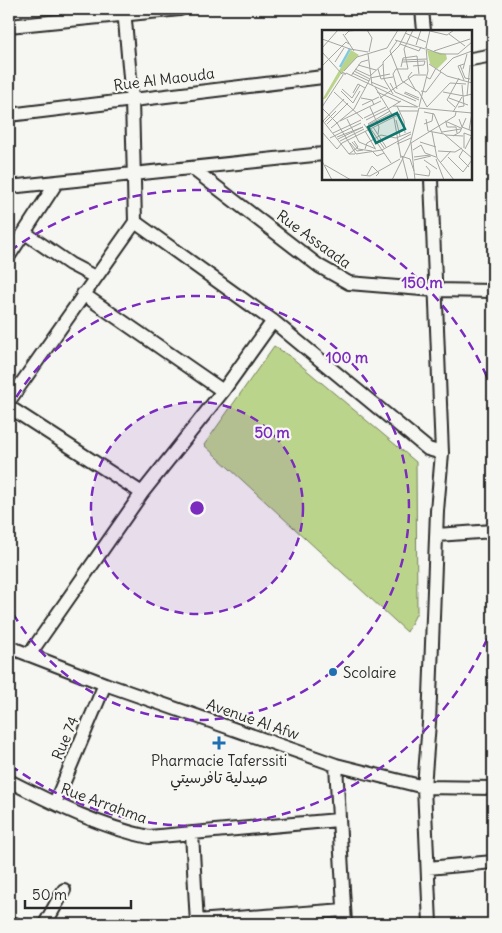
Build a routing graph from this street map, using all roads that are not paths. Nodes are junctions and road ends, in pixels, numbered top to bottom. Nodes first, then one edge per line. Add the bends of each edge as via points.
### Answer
1 (180, 9) edge
2 (422, 9) edge
3 (124, 12) edge
4 (9, 26) edge
5 (424, 30) edge
6 (493, 56) edge
7 (472, 59) edge
8 (322, 77) edge
9 (132, 100) junction
10 (9, 115) edge
11 (322, 154) edge
12 (193, 169) junction
13 (134, 175) junction
14 (431, 180) edge
15 (57, 182) junction
16 (9, 187) edge
17 (135, 222) junction
18 (25, 232) junction
19 (9, 256) edge
20 (95, 277) junction
21 (434, 290) junction
22 (493, 291) edge
23 (84, 294) junction
24 (273, 321) junction
25 (222, 391) junction
26 (9, 401) edge
27 (9, 407) edge
28 (442, 453) junction
29 (142, 493) junction
30 (493, 531) edge
31 (437, 535) junction
32 (9, 647) edge
33 (29, 655) junction
34 (105, 684) junction
35 (336, 765) junction
36 (9, 781) edge
37 (424, 787) junction
38 (493, 788) edge
39 (55, 803) junction
40 (338, 820) junction
41 (192, 833) junction
42 (493, 862) edge
43 (428, 868) junction
44 (64, 890) dead end
45 (344, 910) junction
46 (9, 922) edge
47 (197, 923) edge
48 (15, 924) edge
49 (45, 924) edge
50 (345, 924) edge
51 (430, 924) edge

1 - 3 street
2 - 5 street
3 - 4 street
3 - 9 street
6 - 7 street
8 - 9 street, Rue Al Maouda
9 - 10 street, Rue Al Maouda
9 - 13 street
11 - 12 street
12 - 13 street
12 - 21 street, Rue Assaada via 341,280 356,285
13 - 15 street
13 - 17 street
14 - 21 street
15 - 16 street
15 - 18 street
17 - 20 street
17 - 24 street
18 - 19 street
18 - 20 street via 70,264
20 - 23 street
21 - 22 street, Rue Assaada
21 - 28 street
23 - 25 street
23 - 26 street
24 - 25 street
24 - 28 street via 428,449
25 - 29 street
27 - 29 street
28 - 31 street
29 - 33 street
30 - 31 street
31 - 37 street via 430,723
32 - 33 street, Avenue Al Afw
33 - 34 street, Avenue Al Afw
34 - 35 street, Avenue Al Afw
34 - 39 street, Rue 74
35 - 37 street, Avenue Al Afw
35 - 40 street
36 - 39 street, Rue Arrahma
37 - 38 street, Avenue Al Afw
37 - 43 street
39 - 41 street, Rue Arrahma via 135,834 165,837
40 - 41 street, Rue Arrahma
40 - 45 street
41 - 47 street
42 - 43 street
43 - 51 street
44 - 49 street
45 - 47 street
45 - 50 street
46 - 48 street

